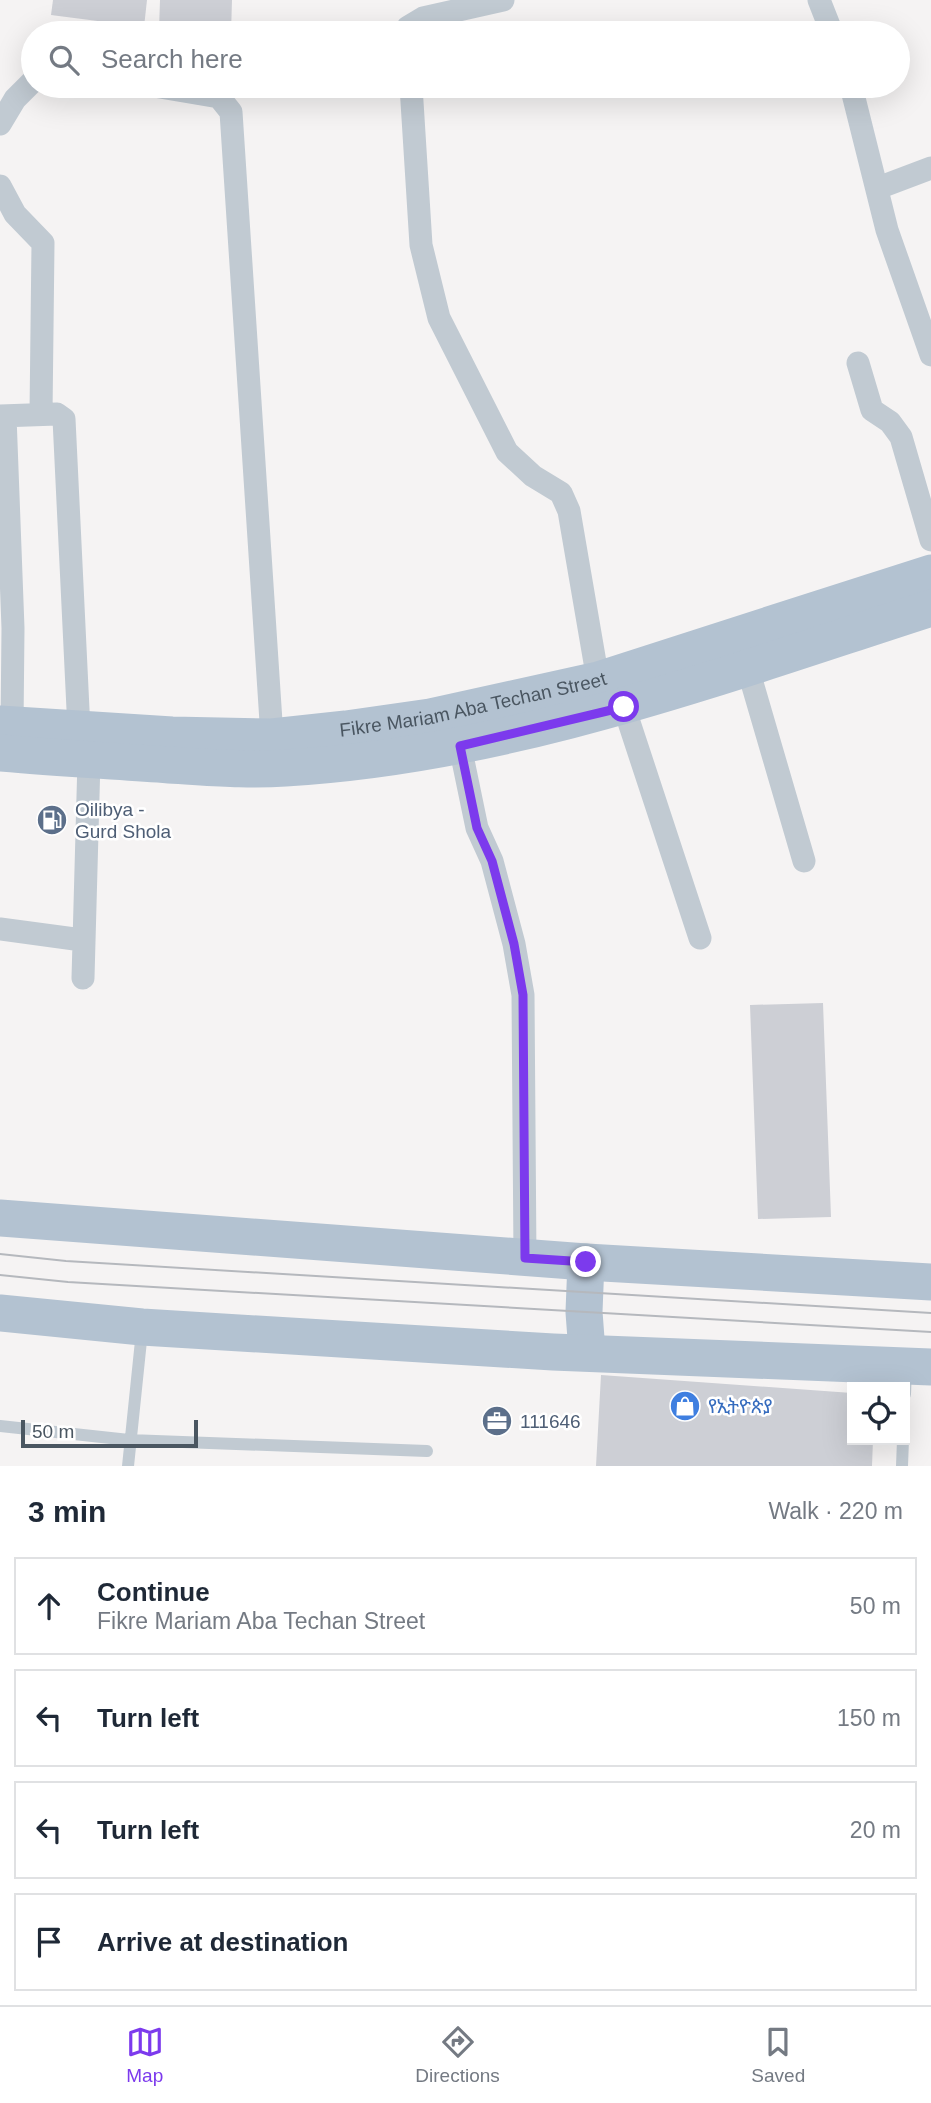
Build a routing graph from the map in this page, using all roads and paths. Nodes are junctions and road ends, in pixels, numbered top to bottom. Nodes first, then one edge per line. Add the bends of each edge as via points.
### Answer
1 (503, 0) edge
2 (818, 0) edge
3 (418, 21) edge
4 (827, 21) edge
5 (21, 93) edge
6 (220, 98) edge
7 (412, 98) edge
8 (854, 98) edge
9 (0, 124) edge
10 (931, 168) edge
11 (0, 186) edge
12 (878, 188) junction
13 (8, 212) edge
14 (931, 355) edge
15 (858, 363) dead end
16 (41, 414) junction
17 (2, 416) edge
18 (931, 540) edge
19 (931, 573) edge
20 (931, 608) edge
21 (730, 663) junction
22 (598, 680) junction
23 (624, 707) junction
24 (4, 734) edge
25 (272, 737) junction
26 (84, 745) junction
27 (460, 746) junction
28 (804, 861) dead end
29 (0, 929) edge
30 (701, 938) dead end
31 (82, 940) junction
32 (83, 978) dead end
33 (0, 1218) edge
34 (525, 1258) junction
35 (586, 1262) junction
36 (931, 1282) edge
37 (0, 1313) edge
38 (142, 1327) junction
39 (587, 1352) junction
40 (914, 1376) edge
41 (0, 1426) edge
42 (129, 1440) junction
43 (903, 1445) edge
44 (426, 1451) dead end
45 (128, 1466) edge
46 (902, 1466) edge

1 - 3 street
2 - 4 street
5 - 9 street
6 - 25 street via 231,112
7 - 22 street via 421,245 439,318 507,452 561,493 569,511
8 - 12 street
10 - 12 street
11 - 13 street
12 - 14 street via 887,230
13 - 16 street via 43,243
15 - 18 street via 872,410 901,437
16 - 17 street
16 - 26 street via 57,414 65,426
17 - 24 street via 13,628
19 - 21 main road, Fikre Mariam Aba Techan Street
20 - 21 main road, Fikre Mariam Aba Techan Street
21 - 22 main road, Fikre Mariam Aba Techan Street
21 - 23 main road, Fikre Mariam Aba Techan Street
21 - 28 street
22 - 25 main road, Fikre Mariam Aba Techan Street via 430,717
23 - 27 main road, Fikre Mariam Aba Techan Street
23 - 30 street
24 - 26 main road, Fikre Mariam Aba Techan Street
25 - 26 main road, Fikre Mariam Aba Techan Street
26 - 27 main road, Fikre Mariam Aba Techan Street via 213,768 283,769
26 - 31 street
27 - 34 street via 477,828 492,861 514,944 523,995
29 - 31 street
31 - 32 street
33 - 34 main road
34 - 35 main road
35 - 36 main road
35 - 39 main road
37 - 38 main road
38 - 39 main road
38 - 42 lane
39 - 40 main road
41 - 42 lane
42 - 44 lane
42 - 45 lane
43 - 46 lane

